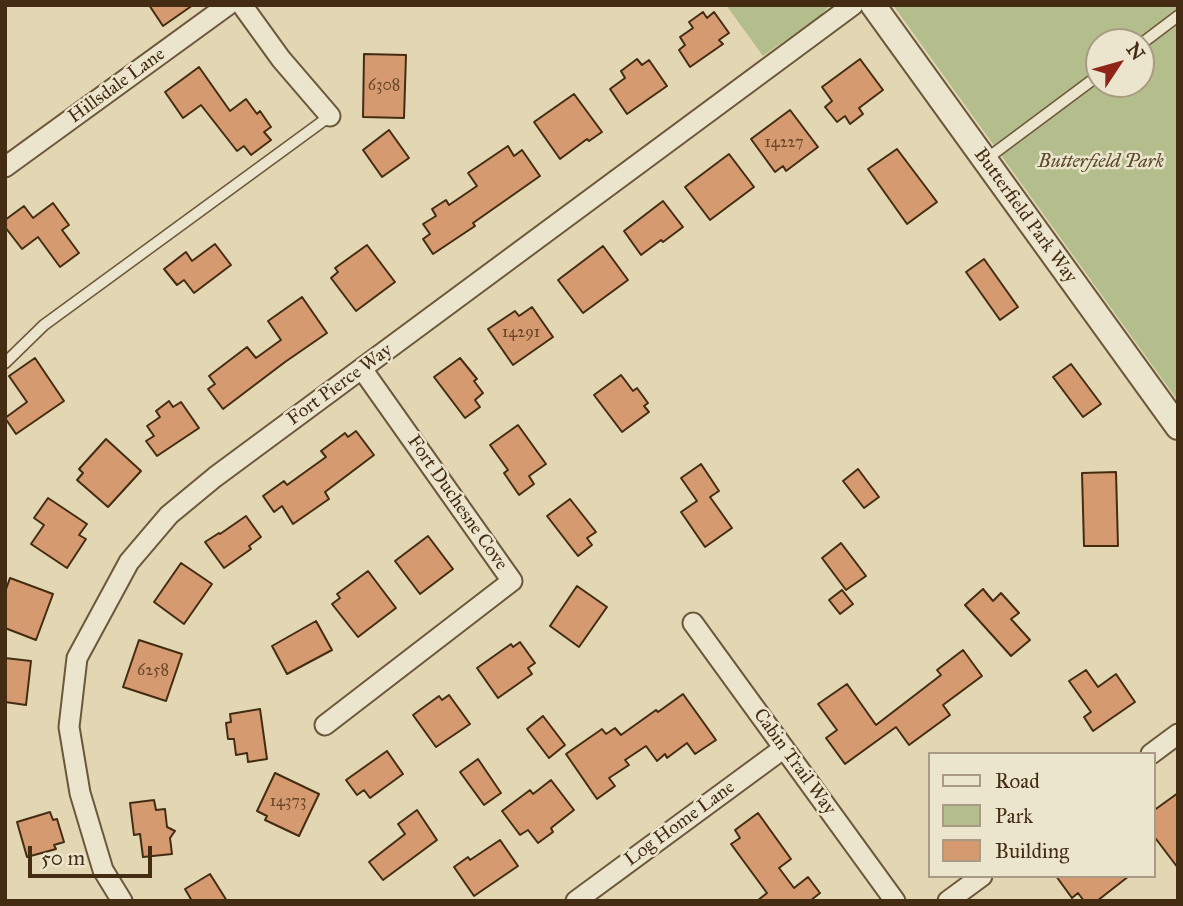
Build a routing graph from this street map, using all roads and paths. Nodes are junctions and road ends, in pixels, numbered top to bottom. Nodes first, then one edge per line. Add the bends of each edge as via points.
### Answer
1 (228, 5) edge
2 (242, 5) edge
3 (852, 5) edge
4 (873, 5) edge
5 (1178, 16) edge
6 (1155, 33) edge
7 (1085, 85) edge
8 (330, 116) joint
9 (985, 160) junction
10 (5, 167) edge
11 (5, 363) edge
12 (362, 369) junction
13 (1178, 427) edge
14 (693, 623) dead end
15 (325, 724) dead end
16 (1178, 734) edge
17 (784, 748) junction
18 (1153, 752) edge
19 (979, 878) edge
20 (122, 901) edge
21 (576, 901) edge
22 (895, 901) edge
23 (948, 901) edge

1 - 10 street, Hillsdale Lane
2 - 8 street
3 - 12 street, Fort Pierce Way
4 - 9 street, Butterfield Park Way
5 - 6 lane
7 - 9 lane
8 - 11 lane via 44,325
9 - 13 street, Butterfield Park Way
12 - 15 street, Fort Duchesne Cove via 512,581
12 - 20 street, Fort Pierce Way via 169,515 129,562 77,659 69,727 80,793 103,870
14 - 17 street, Cabin Trail Way
16 - 18 street
17 - 21 street, Log Home Lane
17 - 22 street, Cabin Trail Way
19 - 23 street

